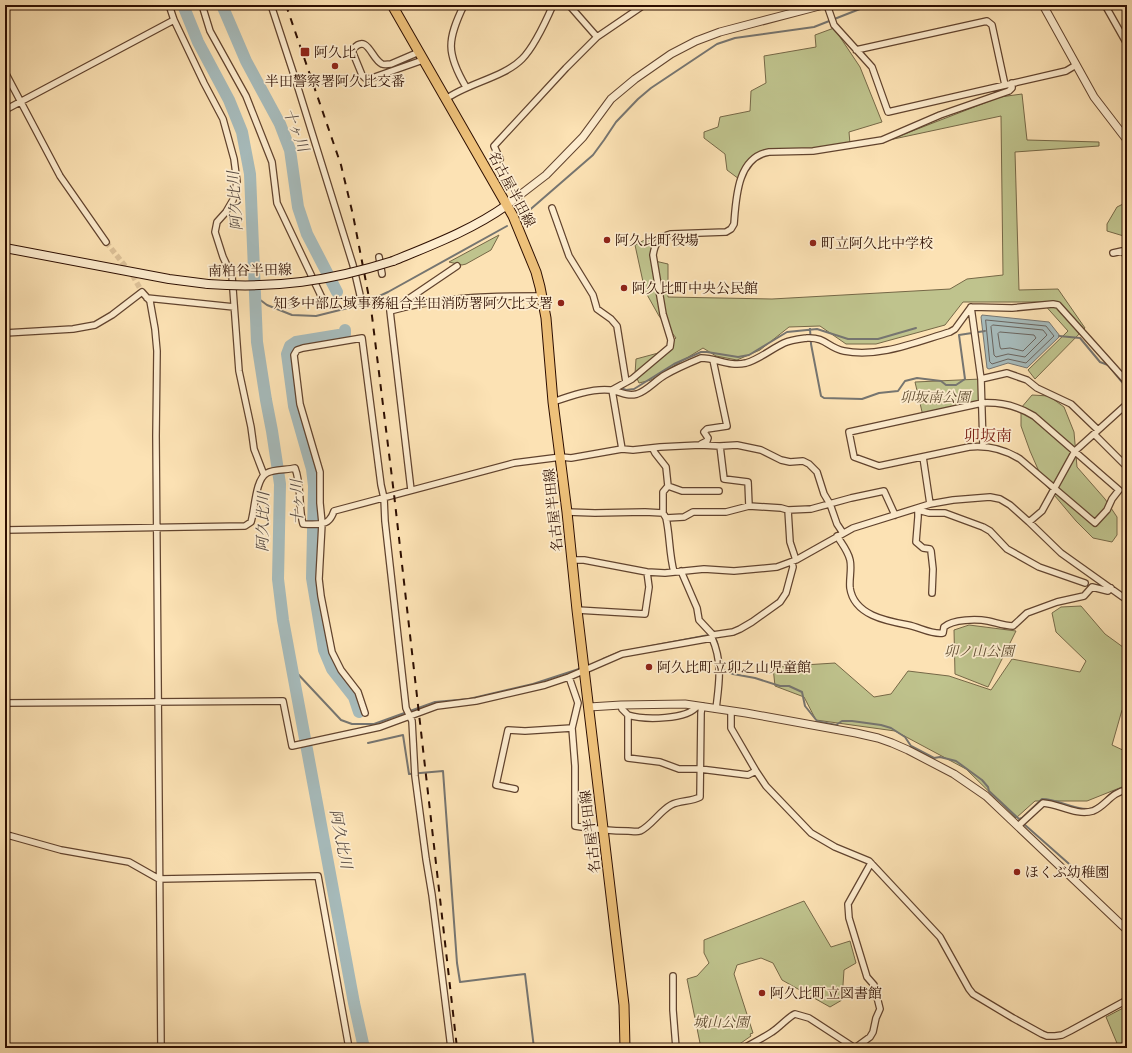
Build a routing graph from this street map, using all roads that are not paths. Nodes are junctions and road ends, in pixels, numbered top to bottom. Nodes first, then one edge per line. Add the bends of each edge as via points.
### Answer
1 (169, 5) edge
2 (202, 5) edge
3 (271, 5) edge
4 (392, 5) edge
5 (464, 5) edge
6 (553, 5) edge
7 (569, 5) edge
8 (644, 5) edge
9 (823, 5) edge
10 (827, 5) edge
11 (1042, 5) edge
12 (1106, 5) edge
13 (174, 20) junction
14 (597, 37) junction
15 (1127, 44) edge
16 (856, 50) junction
17 (421, 56) junction
18 (377, 60) junction
19 (1076, 65) junction
20 (5, 72) edge
21 (377, 76) junction
22 (1012, 83) junction
23 (1005, 85) junction
24 (466, 88) junction
25 (446, 99) junction
26 (20, 102) junction
27 (5, 110) edge
28 (1127, 140) edge
29 (500, 159) dead end
30 (507, 205) junction
31 (552, 208) dead end
32 (106, 242) tunnel mouth
33 (5, 248) edge
34 (1113, 252) dead end
35 (1127, 256) edge
36 (379, 257) dead end
37 (457, 266) dead end
38 (382, 274) dead end
39 (360, 295) dead end
40 (541, 296) junction
41 (147, 298) junction
42 (323, 300) dead end
43 (234, 306) junction
44 (971, 307) junction
45 (390, 311) junction
46 (5, 332) edge
47 (713, 360) junction
48 (981, 379) junction
49 (626, 382) junction
50 (1127, 382) edge
51 (612, 390) junction
52 (554, 402) junction
53 (982, 403) junction
54 (1127, 404) edge
55 (1096, 432) junction
56 (700, 445) junction
57 (720, 446) junction
58 (983, 446) junction
59 (622, 449) junction
60 (653, 449) junction
61 (1075, 450) junction
62 (561, 457) junction
63 (923, 457) junction
64 (1127, 467) edge
65 (266, 474) junction
66 (668, 486) junction
67 (1053, 488) junction
68 (411, 490) junction
69 (719, 491) dead end
70 (384, 498) junction
71 (830, 504) junction
72 (930, 504) junction
73 (749, 506) junction
74 (918, 509) junction
75 (788, 510) junction
76 (567, 512) junction
77 (895, 515) junction
78 (664, 516) junction
79 (1029, 522) junction
80 (320, 524) junction
81 (156, 527) junction
82 (5, 530) edge
83 (843, 533) junction
84 (837, 536) junction
85 (572, 560) junction
86 (794, 561) junction
87 (682, 571) junction
88 (647, 572) junction
89 (674, 572) junction
90 (1085, 583) dead end
91 (1111, 588) junction
92 (932, 594) dead end
93 (1126, 597) edge
94 (577, 610) junction
95 (712, 637) junction
96 (584, 671) junction
97 (569, 677) junction
98 (158, 702) junction
99 (5, 703) edge
100 (621, 705) junction
101 (700, 706) junction
102 (589, 708) junction
103 (716, 709) junction
104 (731, 711) junction
105 (365, 713) dead end
106 (628, 715) junction
107 (409, 717) junction
108 (572, 728) junction
109 (700, 769) junction
110 (756, 771) junction
111 (515, 789) dead end
112 (1127, 790) edge
113 (1018, 826) junction
114 (604, 830) junction
115 (5, 836) edge
116 (871, 863) junction
117 (159, 878) junction
118 (1127, 930) edge
119 (673, 976) dead end
120 (1127, 1000) edge
121 (161, 1048) edge
122 (349, 1048) edge
123 (451, 1048) edge
124 (625, 1048) edge
125 (676, 1048) edge
126 (744, 1048) edge
127 (855, 1048) edge

1 - 13 street
2 - 42 street via 210,30 246,96 272,162 277,203
3 - 39 street via 340,222
4 - 17 main road, 名古屋半田線
5 - 24 street via 457,19 451,52 454,65
6 - 24 street via 523,58 514,66
7 - 14 street
8 - 14 street
9 - 30 street via 720,32 671,54 635,79 611,100 583,137 546,175
10 - 16 street via 834,24
11 - 19 street
12 - 15 street
13 - 26 street
13 - 43 street via 223,119 234,160 237,182 233,200 218,222 215,232 232,276
14 - 29 street via 494,146
16 - 23 street via 872,67 888,112
16 - 23 street via 987,21 992,24
17 - 18 street via 391,64 382,64
17 - 21 street
17 - 25 main road, 名古屋半田線
18 - 21 street via 380,69
18 - 21 street via 365,45 353,49 362,75 365,78
19 - 22 street via 1066,70
19 - 28 street via 1094,96
20 - 26 street
22 - 23 street
22 - 49 street via 1009,90 940,115 882,140 813,151 769,152 753,159 740,181 734,224 731,229 726,232 670,234 657,240 653,255 663,314 671,340 670,347
24 - 25 street
25 - 30 main road, 名古屋半田線
26 - 27 street
26 - 32 street via 60,176
30 - 33 main road, 南粕谷半田線, bridge via 441,242 393,261 341,276 292,284 208,284
30 - 40 main road, 名古屋半田線 via 536,272
31 - 49 street via 569,256 591,292 597,309 617,326
34 - 35 street via 1122,251
36 - 38 street
37 - 45 street
40 - 45 street via 490,296 409,306
40 - 52 main road, 名古屋半田線 via 546,318
41 - 43 street
41 - 46 street via 142,292 94,325 73,329
41 - 81 street via 152,309 157,352
43 - 65 street via 239,371 254,449
44 - 47 street via 950,332 876,353 843,351 824,340 808,338 785,342 746,363 727,364
44 - 48 street
44 - 50 street via 1058,305
45 - 68 street
47 - 51 street via 701,358 680,367 638,393 629,395
47 - 56 street via 727,426 707,429 704,432 707,441
48 - 53 street
48 - 55 street via 1007,373 1027,380 1037,388 1071,404
49 - 51 street
51 - 52 street via 580,394
51 - 59 street
52 - 62 main road, 名古屋半田線
53 - 58 street
53 - 61 street via 1002,403 1027,411
53 - 63 street via 849,432 854,457 879,466
54 - 55 street
55 - 61 street
55 - 64 street
56 - 57 street
56 - 60 street
57 - 71 street via 748,446 781,460 803,461 809,464 817,472
57 - 73 street via 724,479 748,482
58 - 63 street
58 - 67 street via 1014,455
59 - 60 street
59 - 62 street via 571,458
60 - 66 street via 666,467
61 - 67 street
61 - 67 street via 1119,490 1107,510 1094,523
62 - 68 street via 514,463
62 - 76 main road, 名古屋半田線
63 - 72 street
65 - 80 street via 295,468 303,524
65 - 81 street via 256,493 251,522 245,526
66 - 69 street via 682,491
66 - 78 street via 663,492
67 - 79 street via 1042,511
68 - 70 street
70 - 80 street via 334,511 329,520
70 - 80 street via 362,338 297,350 294,355 300,404 320,472
70 - 107 street via 405,700
71 - 75 street via 811,509
71 - 77 street via 884,491
71 - 83 street
72 - 74 street
72 - 79 street via 995,498 1004,501
73 - 75 street
73 - 78 street via 726,512 693,512 684,517
74 - 77 street
74 - 90 street via 951,515 983,527 1008,549 1039,567
74 - 92 street via 916,542 931,551
75 - 86 street
76 - 78 street via 645,512
76 - 85 main road, 名古屋半田線
77 - 83 street
78 - 89 street via 668,526 670,558
79 - 91 street via 1061,553
80 - 105 street via 321,596 332,652 341,670 358,692
81 - 82 street
81 - 98 street
83 - 84 street
84 - 86 street
84 - 91 street via 850,560 850,590 858,606 881,619 939,634 943,633 947,624 963,621 987,621 1013,626 1027,613 1084,596 1092,588 1108,591
85 - 88 street
85 - 94 main road, 名古屋半田線
86 - 87 street via 777,567 734,571
86 - 95 street via 786,593 780,602 740,629
87 - 89 street
87 - 95 street via 697,608 699,620
88 - 89 street
88 - 94 street via 649,587 646,614
91 - 93 street
94 - 96 main road, 名古屋半田線
95 - 96 street via 622,654
95 - 103 street via 720,675
96 - 97 street
96 - 102 main road, 名古屋半田線
97 - 107 street via 476,702 437,706
97 - 108 street via 578,703
98 - 99 street
98 - 107 street via 283,701 292,746 380,727
98 - 117 street
100 - 101 street
100 - 102 street
100 - 106 street
101 - 103 street
101 - 106 street via 678,716 649,718
101 - 109 street
102 - 114 main road, 名古屋半田線
103 - 104 street
104 - 110 street via 731,728
104 - 113 street via 856,733 892,743 971,784 997,804
106 - 109 street via 628,758 660,762 679,769
107 - 123 street via 412,721 415,776
108 - 111 street via 525,732 508,730 496,785
108 - 114 street via 575,826
109 - 110 street via 748,775
109 - 114 street via 700,797 670,806 640,831
110 - 116 street via 766,786 811,833
112 - 113 street via 1117,792 1097,809 1087,812 1043,803
113 - 118 street
114 - 124 main road, 名古屋半田線 via 624,1005
115 - 117 street via 61,850 129,862
116 - 120 street via 940,936 969,990 1042,1034 1062,1035
116 - 127 street via 848,904 849,918 866,977 874,985 880,1009 870,1037
117 - 121 street
117 - 122 street via 318,876
119 - 125 street
126 - 127 street via 772,1032 795,1014 809,1018

